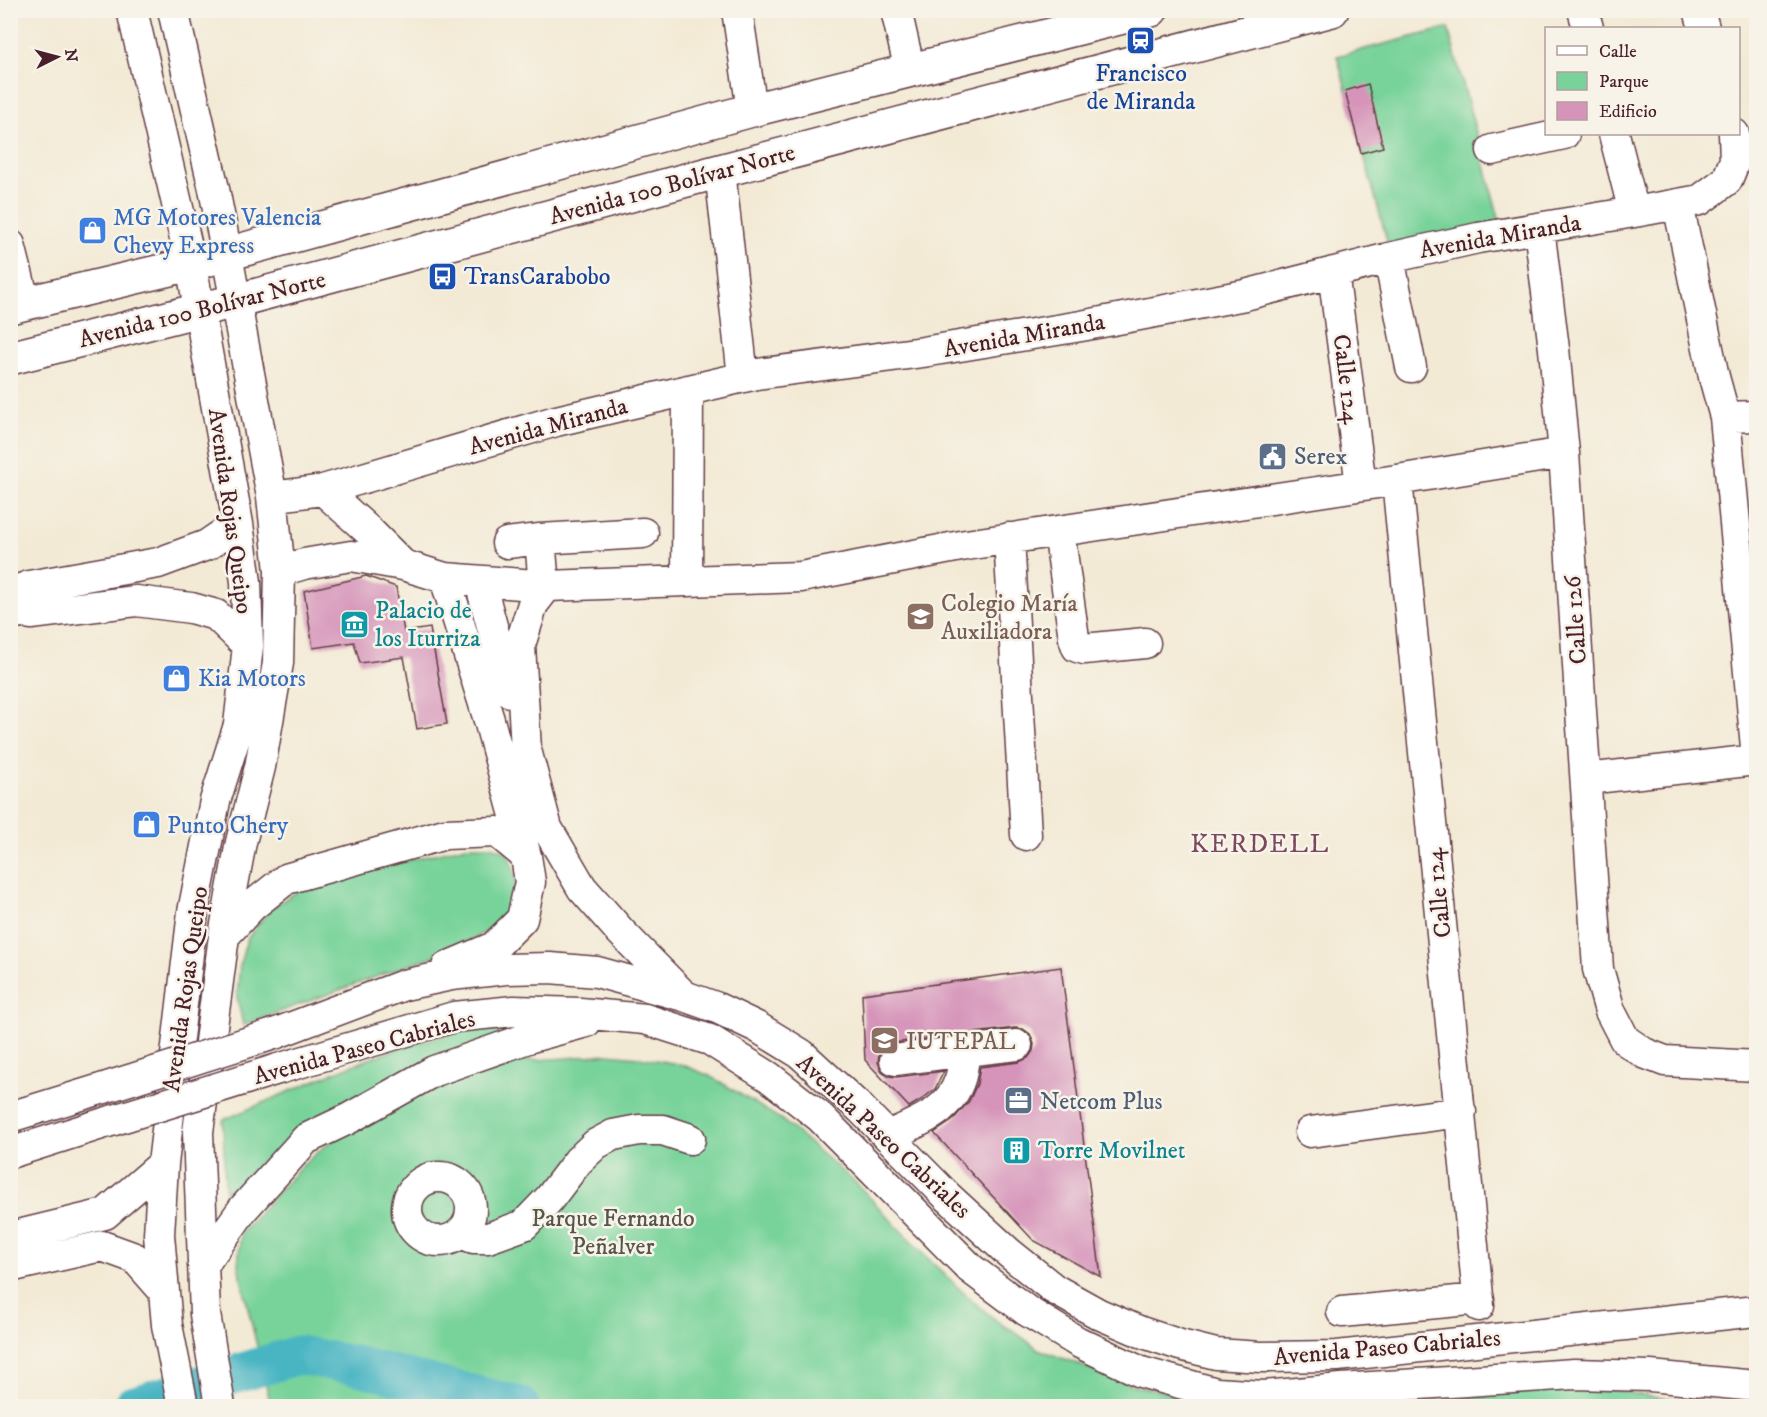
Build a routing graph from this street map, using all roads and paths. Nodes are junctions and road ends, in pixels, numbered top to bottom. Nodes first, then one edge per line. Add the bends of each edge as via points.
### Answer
1 (132, 10) edge
2 (173, 10) edge
3 (737, 10) edge
4 (896, 10) edge
5 (1151, 10) edge
6 (1332, 10) edge
7 (1583, 10) edge
8 (1699, 10) edge
9 (1588, 27) edge
10 (1704, 27) edge
11 (910, 71) junction
12 (752, 110) junction
13 (1560, 135) edge
14 (1614, 135) edge
15 (1734, 135) edge
16 (1492, 150) dead end
17 (720, 171) junction
18 (1678, 204) junction
19 (1634, 212) junction
20 (1539, 228) junction
21 (10, 245) edge
22 (227, 255) junction
23 (1389, 258) junction
24 (191, 264) junction
25 (1333, 272) junction
26 (235, 301) junction
27 (18, 305) edge
28 (199, 310) junction
29 (10, 358) edge
30 (1411, 367) dead end
31 (743, 377) junction
32 (688, 390) junction
33 (1756, 416) edge
34 (1725, 417) junction
35 (1564, 453) junction
36 (1397, 480) junction
37 (1361, 485) junction
38 (323, 490) junction
39 (272, 497) junction
40 (238, 524) junction
41 (1059, 531) junction
42 (643, 533) dead end
43 (1010, 538) junction
44 (540, 539) junction
45 (507, 543) dead end
46 (403, 565) junction
47 (280, 571) junction
48 (445, 578) junction
49 (687, 581) junction
50 (480, 582) junction
51 (546, 586) junction
52 (10, 593) edge
53 (10, 611) edge
54 (1145, 643) dead end
55 (248, 646) junction
56 (1756, 747) edge
57 (526, 750) junction
58 (1756, 759) edge
59 (1586, 779) junction
60 (1026, 835) dead end
61 (526, 856) junction
62 (224, 936) junction
63 (404, 985) junction
64 (684, 996) junction
65 (609, 1016) junction
66 (1017, 1045) dead end
67 (965, 1051) junction
68 (895, 1060) dead end
69 (1756, 1066) edge
70 (1461, 1112) junction
71 (10, 1117) edge
72 (1310, 1132) dead end
73 (888, 1136) junction
74 (690, 1139) dead end
75 (10, 1153) edge
76 (163, 1164) junction
77 (461, 1233) dead end
78 (10, 1237) edge
79 (203, 1266) junction
80 (10, 1267) edge
81 (164, 1291) junction
82 (1756, 1311) edge
83 (1342, 1312) dead end
84 (1756, 1386) edge
85 (1718, 1394) edge
86 (183, 1407) edge
87 (220, 1407) edge

1 - 24 street, Avenida Rojas Queipo
2 - 22 street, Avenida Rojas Queipo
3 - 12 street
4 - 11 street
5 - 11 main road, Avenida 100 Bolívar Norte
6 - 17 main road, Avenida 100 Bolívar Norte
7 - 9 street
8 - 10 street
11 - 12 main road, Avenida 100 Bolívar Norte
12 - 22 main road, Avenida 100 Bolívar Norte
13 - 16 street
14 - 19 street
15 - 18 street, Avenida Miranda via 1735,160 1726,180 1700,200
17 - 26 main road, Avenida 100 Bolívar Norte
17 - 31 street
18 - 19 street, Avenida Miranda
18 - 34 street
19 - 20 street, Avenida Miranda
20 - 23 street, Avenida Miranda
20 - 35 street, Calle 126
21 - 27 street
22 - 24 main road, Avenida 100 Bolívar Norte
22 - 26 street, Avenida Rojas Queipo
23 - 25 street, Avenida Miranda
23 - 30 street
24 - 27 main road, Avenida 100 Bolívar Norte
24 - 28 street, Avenida Rojas Queipo
25 - 31 street, Avenida Miranda via 1245,295 1081,326
25 - 37 street, Calle 124
26 - 28 main road, Avenida 100 Bolívar Norte
26 - 39 street, Avenida Rojas Queipo
28 - 29 main road, Avenida 100 Bolívar Norte
28 - 40 street, Avenida Rojas Queipo
31 - 32 street, Avenida Miranda
32 - 38 street, Avenida Miranda via 556,421
32 - 49 street
33 - 34 street
34 - 56 street
35 - 36 street
35 - 59 street, Calle 126
36 - 37 street
36 - 70 street, Calle 124
37 - 41 street
38 - 39 street, Avenida Miranda
38 - 46 street
39 - 47 street, Avenida Rojas Queipo
40 - 52 street via 207,546 158,563 29,586
40 - 55 street, Avenida Rojas Queipo via 246,582
41 - 43 street
41 - 54 street via 1077,647
42 - 44 street
43 - 49 street via 801,577
43 - 60 street
44 - 45 street
44 - 51 street
46 - 47 street via 351,556
46 - 48 street
47 - 62 street, Avenida Rojas Queipo via 278,663
48 - 50 street
48 - 61 street
49 - 51 street
50 - 51 street
50 - 57 street
51 - 57 street via 533,604 520,645
53 - 55 street via 31,614 136,601 191,608 216,615
55 - 76 street, Avenida Rojas Queipo via 239,725 215,801 193,912
57 - 64 street via 547,828 582,888
58 - 59 street
59 - 69 street, Calle 126 via 1598,969 1610,1011 1625,1040 1665,1061
61 - 62 street via 497,832 445,834 286,879 252,906
61 - 63 street via 530,882 522,919 494,947
62 - 79 street, Avenida Rojas Queipo via 198,1132
63 - 64 street, Avenida Paseo Cabriales via 451,975 550,968 597,972
63 - 71 street, Avenida Paseo Cabriales, bridge via 274,1034
64 - 73 street, Avenida Paseo Cabriales via 758,1027 801,1054
65 - 75 street, Avenida Paseo Cabriales, bridge via 514,1011 454,1017
65 - 79 street via 531,1037 434,1071 306,1139 243,1209
65 - 85 street, Avenida Paseo Cabriales via 645,1018 710,1040 768,1077 820,1117 971,1269 1027,1311 1078,1342 1141,1372 1216,1393 1264,1396 1574,1374 1650,1376
66 - 67 street
67 - 68 street
67 - 73 street via 960,1079 940,1110
70 - 72 street
70 - 83 street, Calle 124 via 1479,1303
73 - 82 street, Avenida Paseo Cabriales via 1008,1253 1054,1289 1141,1332 1216,1354 1337,1356
74 - 77 street via 663,1130 614,1135 596,1144 578,1161 524,1225 488,1238
76 - 78 street via 105,1214
76 - 81 street, Avenida Rojas Queipo via 159,1234
79 - 87 street, Avenida Rojas Queipo via 205,1314
80 - 81 street via 102,1246 135,1258
81 - 86 street, Avenida Rojas Queipo
84 - 85 street, Avenida Paseo Cabriales

